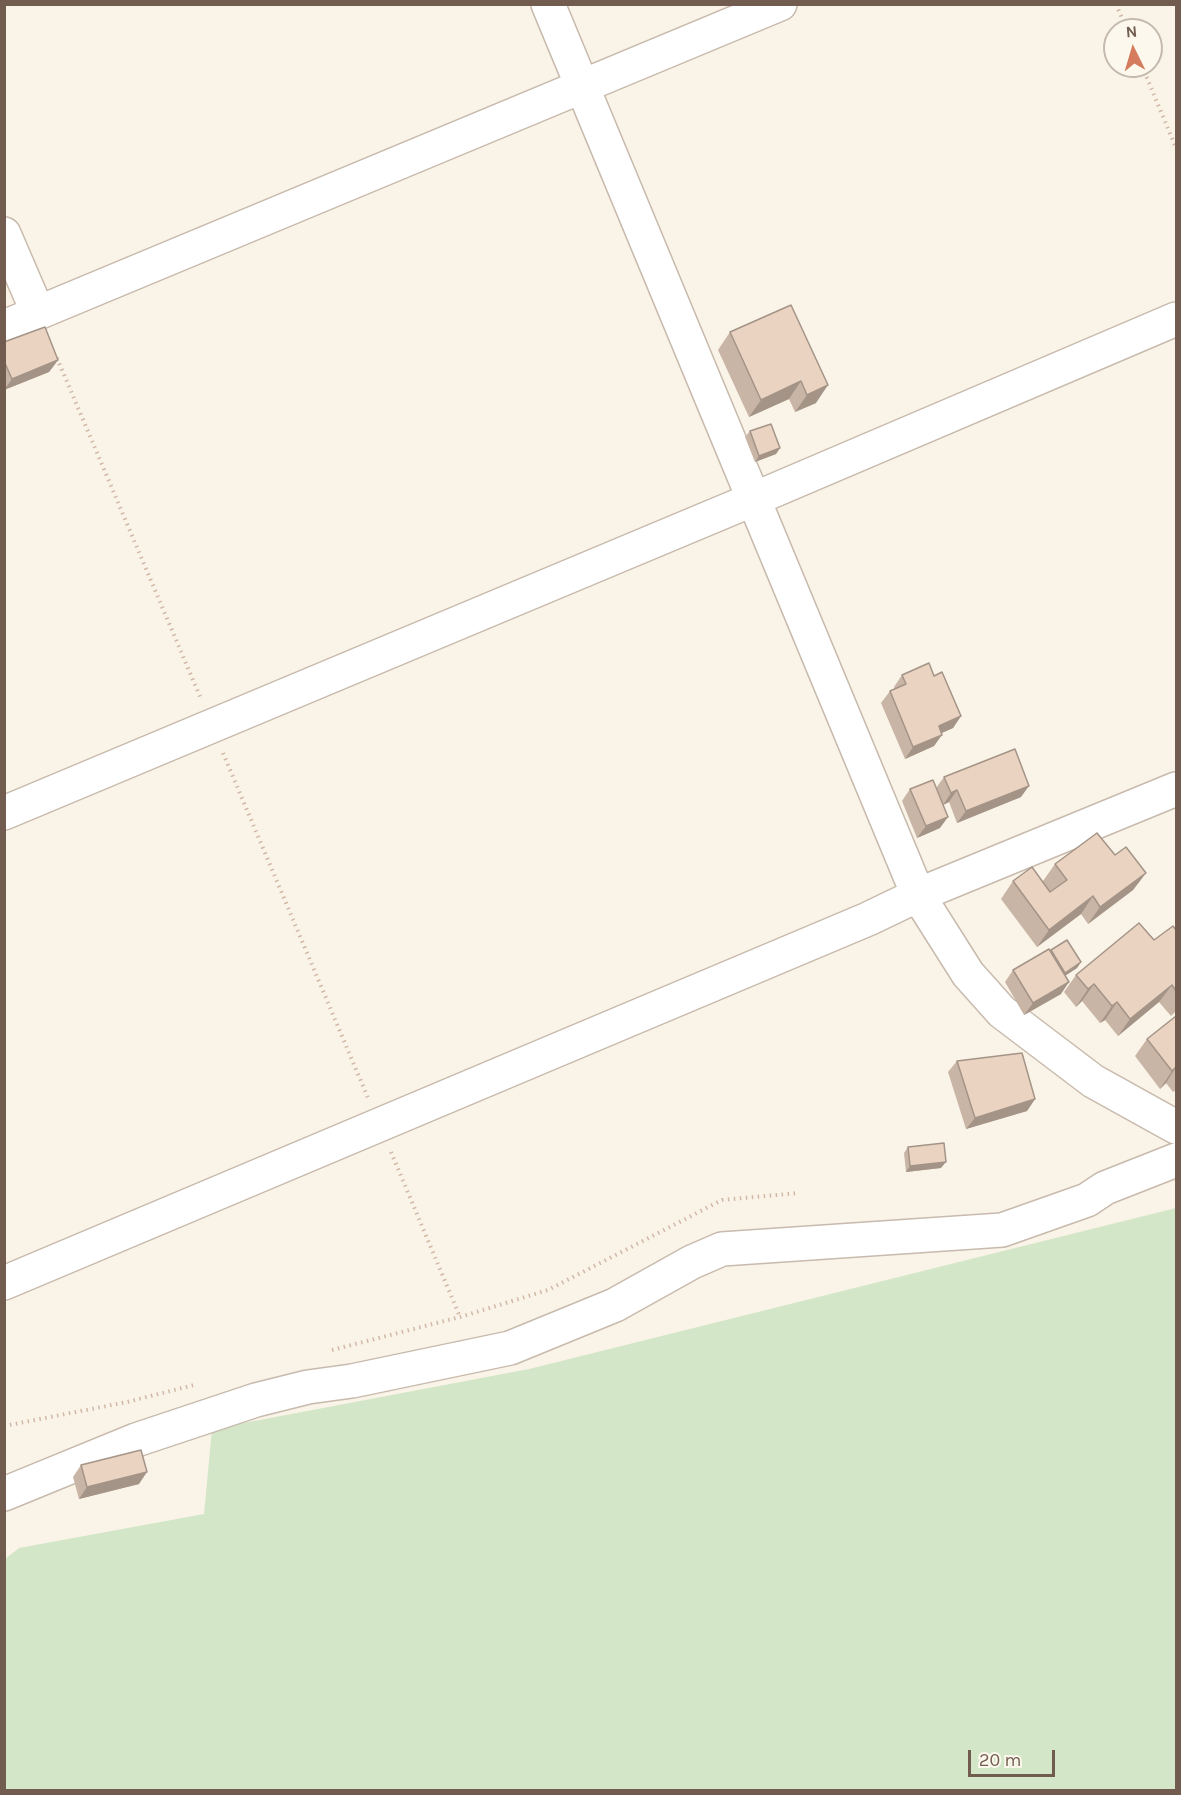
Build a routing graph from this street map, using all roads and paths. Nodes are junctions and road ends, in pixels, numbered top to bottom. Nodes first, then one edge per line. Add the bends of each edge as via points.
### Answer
1 (548, 4) edge
2 (780, 4) edge
3 (1116, 4) edge
4 (1122, 18) edge
5 (1147, 78) edge
6 (582, 88) junction
7 (1176, 148) edge
8 (4, 234) edge
9 (38, 313) junction
10 (1176, 319) edge
11 (4, 327) edge
12 (754, 500) junction
13 (1176, 789) edge
14 (4, 813) edge
15 (918, 895) junction
16 (380, 1126) junction
17 (1176, 1127) edge
18 (1176, 1160) edge
19 (798, 1193) dead end
20 (4, 1283) edge
21 (460, 1317) junction
22 (322, 1352) dead end
23 (196, 1384) dead end
24 (4, 1425) edge
25 (4, 1494) edge

1 - 6 street
2 - 6 street
3 - 4 path
5 - 7 path
6 - 9 street
6 - 12 street
8 - 9 street
9 - 11 street
10 - 12 street
12 - 14 street
12 - 15 street
13 - 15 street
15 - 16 street
15 - 17 street via 968,974 1002,1012 1093,1081
16 - 20 street
16 - 21 path
18 - 25 street via 1105,1188 1087,1200 1002,1230 722,1249 615,1305 510,1348 256,1400 136,1440
19 - 21 path via 722,1200 548,1290
21 - 22 path
23 - 24 path via 127,1402

